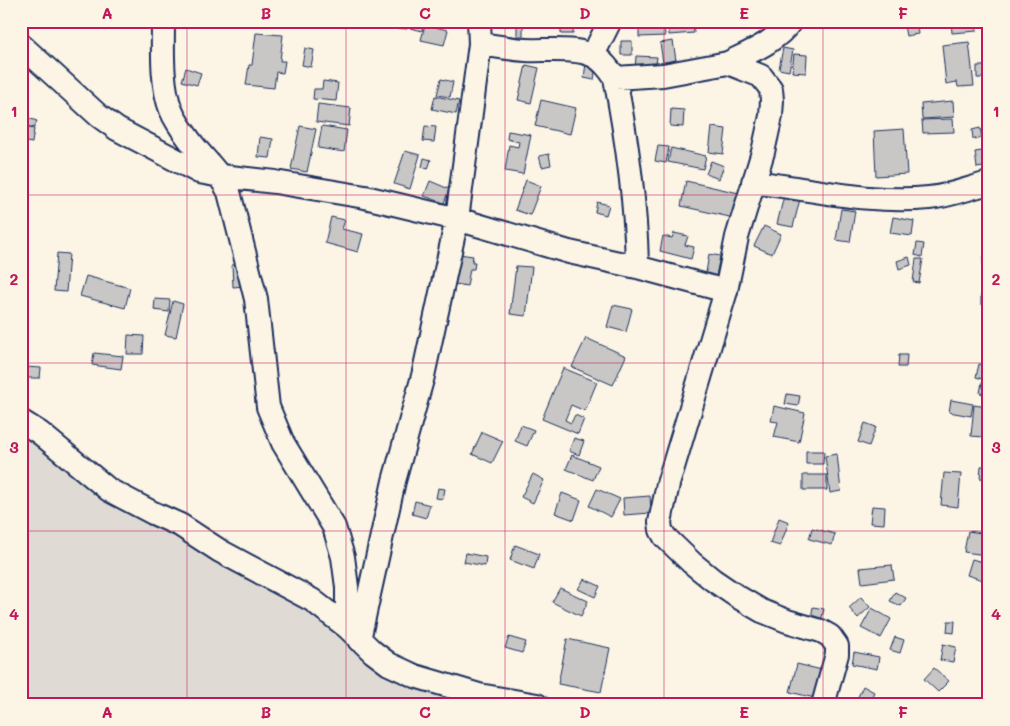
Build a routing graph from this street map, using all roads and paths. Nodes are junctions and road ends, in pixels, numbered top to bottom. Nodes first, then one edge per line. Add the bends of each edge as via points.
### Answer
1 (163, 21) edge
2 (479, 21) edge
3 (610, 21) edge
4 (791, 21) edge
5 (480, 44) junction
6 (21, 45) edge
7 (593, 55) junction
8 (728, 63) junction
9 (615, 78) junction
10 (222, 176) junction
11 (753, 182) junction
12 (989, 183) edge
13 (457, 219) junction
14 (636, 267) junction
15 (726, 292) junction
16 (21, 421) edge
17 (353, 633) junction
18 (537, 705) edge
19 (823, 705) edge

1 - 10 street via 163,56 172,112 195,147
2 - 5 street
3 - 7 street
4 - 8 street via 767,43
5 - 7 street
5 - 13 street
6 - 10 street via 117,129 199,172
7 - 9 street
8 - 9 street via 663,75
8 - 11 street via 761,76 771,88 770,116
9 - 14 street via 633,201
10 - 13 street via 365,197
10 - 17 street via 234,207 256,299 268,407 282,443 334,527 343,557
11 - 12 street via 884,199 946,196
11 - 15 street
13 - 14 street via 569,252
13 - 17 street via 423,376
14 - 15 street
15 - 19 street via 668,484 661,530 692,563 738,597 762,611 820,631 834,640 837,654
16 - 17 street via 109,490 180,525 233,558 312,600
17 - 18 street via 389,664 415,676 479,696

